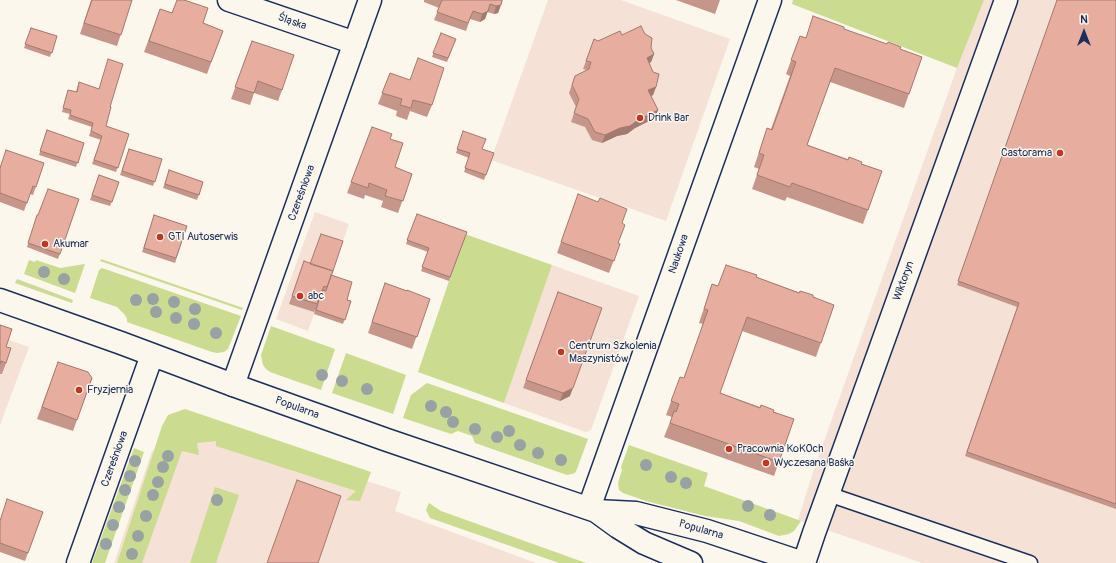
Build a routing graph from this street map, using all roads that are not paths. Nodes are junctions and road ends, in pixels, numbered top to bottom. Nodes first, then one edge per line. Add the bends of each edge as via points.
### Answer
1 (229, 0) edge
2 (370, 0) edge
3 (770, 0) edge
4 (1006, 0) edge
5 (355, 43) junction
6 (0, 300) edge
7 (152, 355) junction
8 (233, 385) junction
9 (828, 494) junction
10 (593, 509) junction
11 (78, 563) edge
12 (691, 563) edge
13 (804, 563) edge
14 (1030, 563) edge

1 - 5 street, Śląska
2 - 5 street, Czereśniowa
3 - 10 street, Naukowa
4 - 9 street, Wiktoryn
5 - 8 street, Czereśniowa
6 - 7 street, Popularna
7 - 8 street, Popularna
7 - 11 street, Czereśniowa
8 - 10 street, Popularna via 429,455
9 - 13 street, Wiktoryn
9 - 14 lane
10 - 12 street, Popularna via 644,542
10 - 13 street, Popularna via 636,513 707,531

